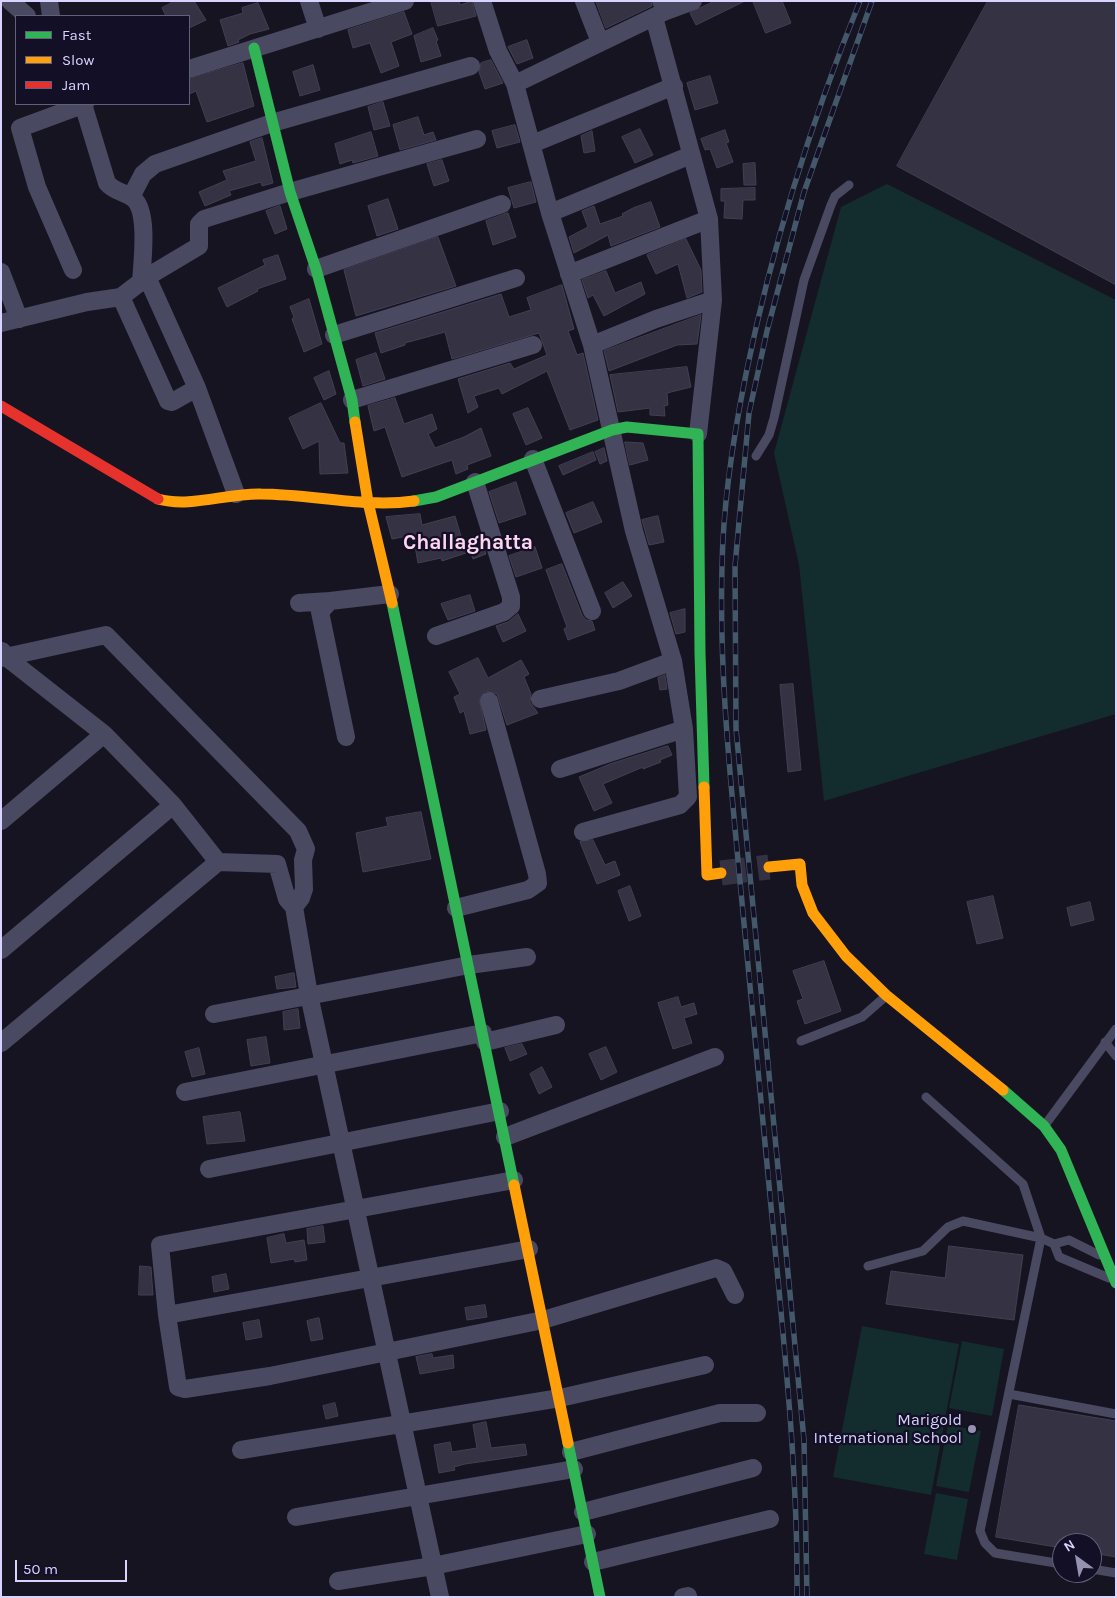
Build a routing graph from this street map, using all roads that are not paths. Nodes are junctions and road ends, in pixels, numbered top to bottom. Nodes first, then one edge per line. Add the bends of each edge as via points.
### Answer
1 (10, 1) edge
2 (49, 1) edge
3 (310, 1) edge
4 (405, 1) edge
5 (482, 1) edge
6 (584, 1) edge
7 (693, 1) edge
8 (660, 10) edge
9 (26, 15) edge
10 (52, 15) edge
11 (318, 29) junction
12 (600, 42) junction
13 (254, 48) junction
14 (471, 66) dead end
15 (190, 69) edge
16 (515, 84) junction
17 (674, 86) junction
18 (77, 105) edge
19 (272, 123) junction
20 (477, 139) dead end
21 (532, 144) junction
22 (691, 155) junction
23 (849, 185) dead end
24 (290, 192) junction
25 (131, 197) junction
26 (502, 204) dead end
27 (550, 213) junction
28 (709, 219) junction
29 (145, 244) junction
30 (169, 264) junction
31 (316, 268) junction
32 (74, 270) dead end
33 (1, 272) edge
34 (569, 274) junction
35 (516, 278) dead end
36 (144, 280) junction
37 (121, 297) junction
38 (713, 300) junction
39 (19, 319) junction
40 (1, 323) edge
41 (334, 335) junction
42 (533, 344) dead end
43 (592, 345) junction
44 (197, 388) junction
45 (352, 400) junction
46 (1, 406) edge
47 (612, 430) junction
48 (698, 434) junction
49 (756, 456) dead end
50 (533, 459) junction
51 (475, 482) junction
52 (236, 494) junction
53 (368, 502) junction
54 (390, 594) junction
55 (330, 601) junction
56 (299, 603) dead end
57 (592, 611) dead end
58 (436, 636) dead end
59 (3, 654) edge
60 (673, 661) junction
61 (540, 699) dead end
62 (489, 701) dead end
63 (684, 729) junction
64 (104, 734) junction
65 (346, 737) dead end
66 (560, 769) dead end
67 (173, 805) junction
68 (1, 821) edge
69 (583, 832) dead end
70 (303, 860) junction
71 (218, 862) junction
72 (276, 864) junction
73 (769, 868) tunnel mouth
74 (721, 873) tunnel mouth
75 (294, 907) junction
76 (456, 908) junction
77 (1, 950) edge
78 (527, 957) dead end
79 (469, 964) junction
80 (309, 995) junction
81 (886, 995) junction
82 (214, 1014) dead end
83 (556, 1025) dead end
84 (1116, 1029) edge
85 (484, 1038) junction
86 (801, 1041) dead end
87 (1105, 1042) junction
88 (1, 1043) edge
89 (1116, 1056) edge
90 (715, 1057) dead end
91 (324, 1065) junction
92 (185, 1092) dead end
93 (926, 1097) dead end
94 (500, 1111) junction
95 (1044, 1126) junction
96 (505, 1137) junction
97 (341, 1142) junction
98 (209, 1169) dead end
99 (514, 1180) junction
100 (355, 1208) junction
101 (1041, 1238) junction
102 (1054, 1244) junction
103 (529, 1249) junction
104 (1106, 1259) junction
105 (868, 1266) dead end
106 (371, 1279) junction
107 (1115, 1282) edge
108 (735, 1295) dead end
109 (167, 1316) junction
110 (543, 1320) junction
111 (387, 1352) junction
112 (705, 1364) dead end
113 (1009, 1394) junction
114 (560, 1398) junction
115 (757, 1412) dead end
116 (1116, 1414) edge
117 (403, 1425) junction
118 (241, 1450) dead end
119 (572, 1461) junction
120 (753, 1468) dead end
121 (418, 1498) junction
122 (583, 1512) junction
123 (296, 1517) dead end
124 (770, 1519) dead end
125 (587, 1534) junction
126 (593, 1562) junction
127 (1052, 1562) edge
128 (433, 1566) junction
129 (1102, 1571) edge
130 (1116, 1573) edge
131 (338, 1581) dead end
132 (440, 1597) edge
133 (600, 1597) edge

1 - 9 street
2 - 10 street
3 - 11 street
4 - 11 street
5 - 16 street via 498,51
6 - 12 street
7 - 8 street
8 - 12 street
8 - 17 street
11 - 13 street
12 - 16 street
13 - 15 street
13 - 19 street
14 - 19 street
16 - 21 street
17 - 21 street
17 - 22 street
18 - 25 street via 107,183
18 - 32 street via 20,128 37,188
19 - 24 street
19 - 25 street via 155,164 143,174
20 - 24 street
21 - 27 street
22 - 27 street
22 - 28 street
23 - 49 lane via 835,196 830,205 804,280 774,418 769,435
24 - 30 street via 204,219 200,224 199,246
24 - 31 street
25 - 29 street via 139,206
26 - 31 street
27 - 34 street
28 - 34 street
28 - 38 street
29 - 30 street
29 - 36 street
30 - 36 street
31 - 41 street
33 - 39 street
34 - 43 street
35 - 41 street
36 - 37 street
36 - 44 street
37 - 39 street
37 - 44 street via 168,401 172,402
38 - 43 street
38 - 48 street
39 - 40 street
41 - 45 street
42 - 45 street
43 - 47 street
44 - 52 street
45 - 53 street
46 - 52 street via 164,502
47 - 48 street via 627,427
47 - 50 street
47 - 60 street via 634,531
48 - 74 street via 707,875
50 - 51 street
50 - 57 street
51 - 53 street via 424,500
51 - 58 street via 511,597 511,606 504,612
52 - 53 street via 300,494
53 - 54 street
54 - 55 street
54 - 76 street
55 - 56 street
55 - 65 street via 319,617
59 - 64 street
59 - 70 street via 106,635 298,831 306,849
60 - 61 street via 619,681
60 - 63 street
62 - 76 street via 538,884 528,890
63 - 66 street
63 - 69 street via 688,797 680,805
64 - 67 street
64 - 68 street
67 - 71 street
67 - 77 street
70 - 72 street
70 - 75 street via 304,889
71 - 72 street
71 - 88 street
72 - 75 street via 286,899
73 - 81 street via 800,864 802,885 813,913 846,956
75 - 80 street
76 - 79 street
78 - 79 street
79 - 80 street
79 - 85 street
80 - 82 street
80 - 91 street
81 - 86 lane via 862,1017
81 - 95 street via 966,1058
83 - 85 street
84 - 87 lane
85 - 91 street
85 - 94 street
87 - 89 lane
87 - 95 lane
90 - 96 street
91 - 92 street
91 - 97 street
93 - 101 lane via 1023,1184
94 - 96 street
94 - 97 street
95 - 104 street via 1061,1150
96 - 99 street
97 - 98 street
97 - 100 street
99 - 100 street
99 - 103 street
100 - 106 street
100 - 109 street via 160,1245
101 - 102 lane
101 - 105 lane via 963,1221 948,1227 923,1251
101 - 113 lane
102 - 104 lane via 1069,1240
102 - 107 lane via 1058,1257
103 - 106 street
103 - 110 street
104 - 107 street
106 - 109 street
106 - 111 street
108 - 110 street via 722,1271 716,1268
109 - 111 street via 177,1384 185,1389 270,1376
110 - 111 street
110 - 114 street
111 - 117 street
112 - 114 street
113 - 116 lane
113 - 127 lane via 980,1531 985,1543 995,1553
114 - 117 street
114 - 119 street
115 - 119 street via 720,1413
117 - 118 street
117 - 121 street
119 - 121 street
119 - 122 street
120 - 122 street
121 - 123 street
121 - 128 street
122 - 125 street
124 - 126 street
125 - 126 street
125 - 128 street
126 - 133 street
128 - 131 street
128 - 132 street
129 - 130 lane

